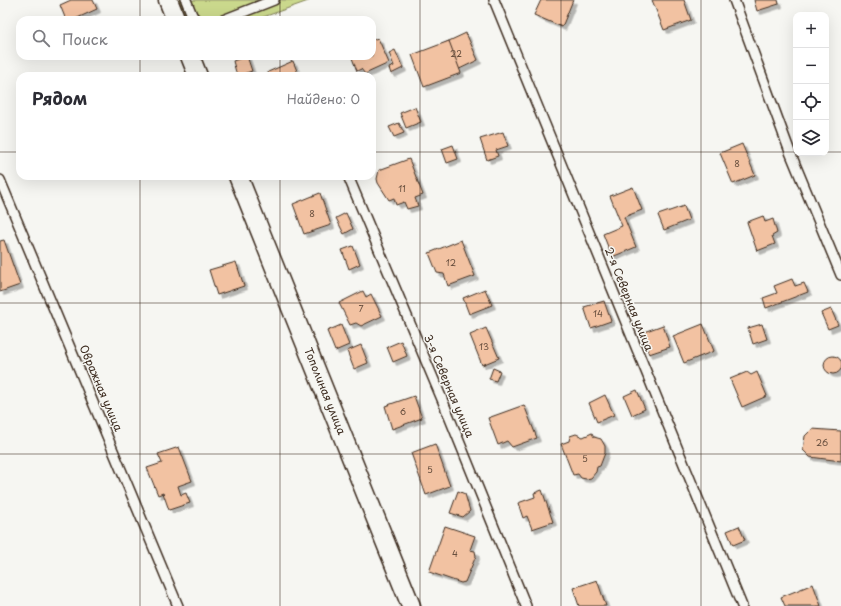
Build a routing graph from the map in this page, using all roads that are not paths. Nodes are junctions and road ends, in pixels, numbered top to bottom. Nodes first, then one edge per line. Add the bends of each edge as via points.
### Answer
1 (168, 0) edge
2 (186, 0) edge
3 (274, 0) edge
4 (494, 0) edge
5 (734, 0) edge
6 (174, 16) edge
7 (193, 16) edge
8 (233, 16) edge
9 (192, 60) edge
10 (196, 72) edge
11 (0, 180) edge
12 (240, 180) edge
13 (350, 180) edge
14 (841, 275) edge
15 (178, 606) edge
16 (411, 606) edge
17 (526, 606) edge
18 (742, 606) edge

1 - 6 street
2 - 7 lane
3 - 8 lane
4 - 18 lane, 2-я Северная улица
5 - 14 lane via 790,152
9 - 10 street
11 - 15 lane, Овражная улица
12 - 16 street, Тополиная улица
13 - 17 lane, 3-я Северная улица

